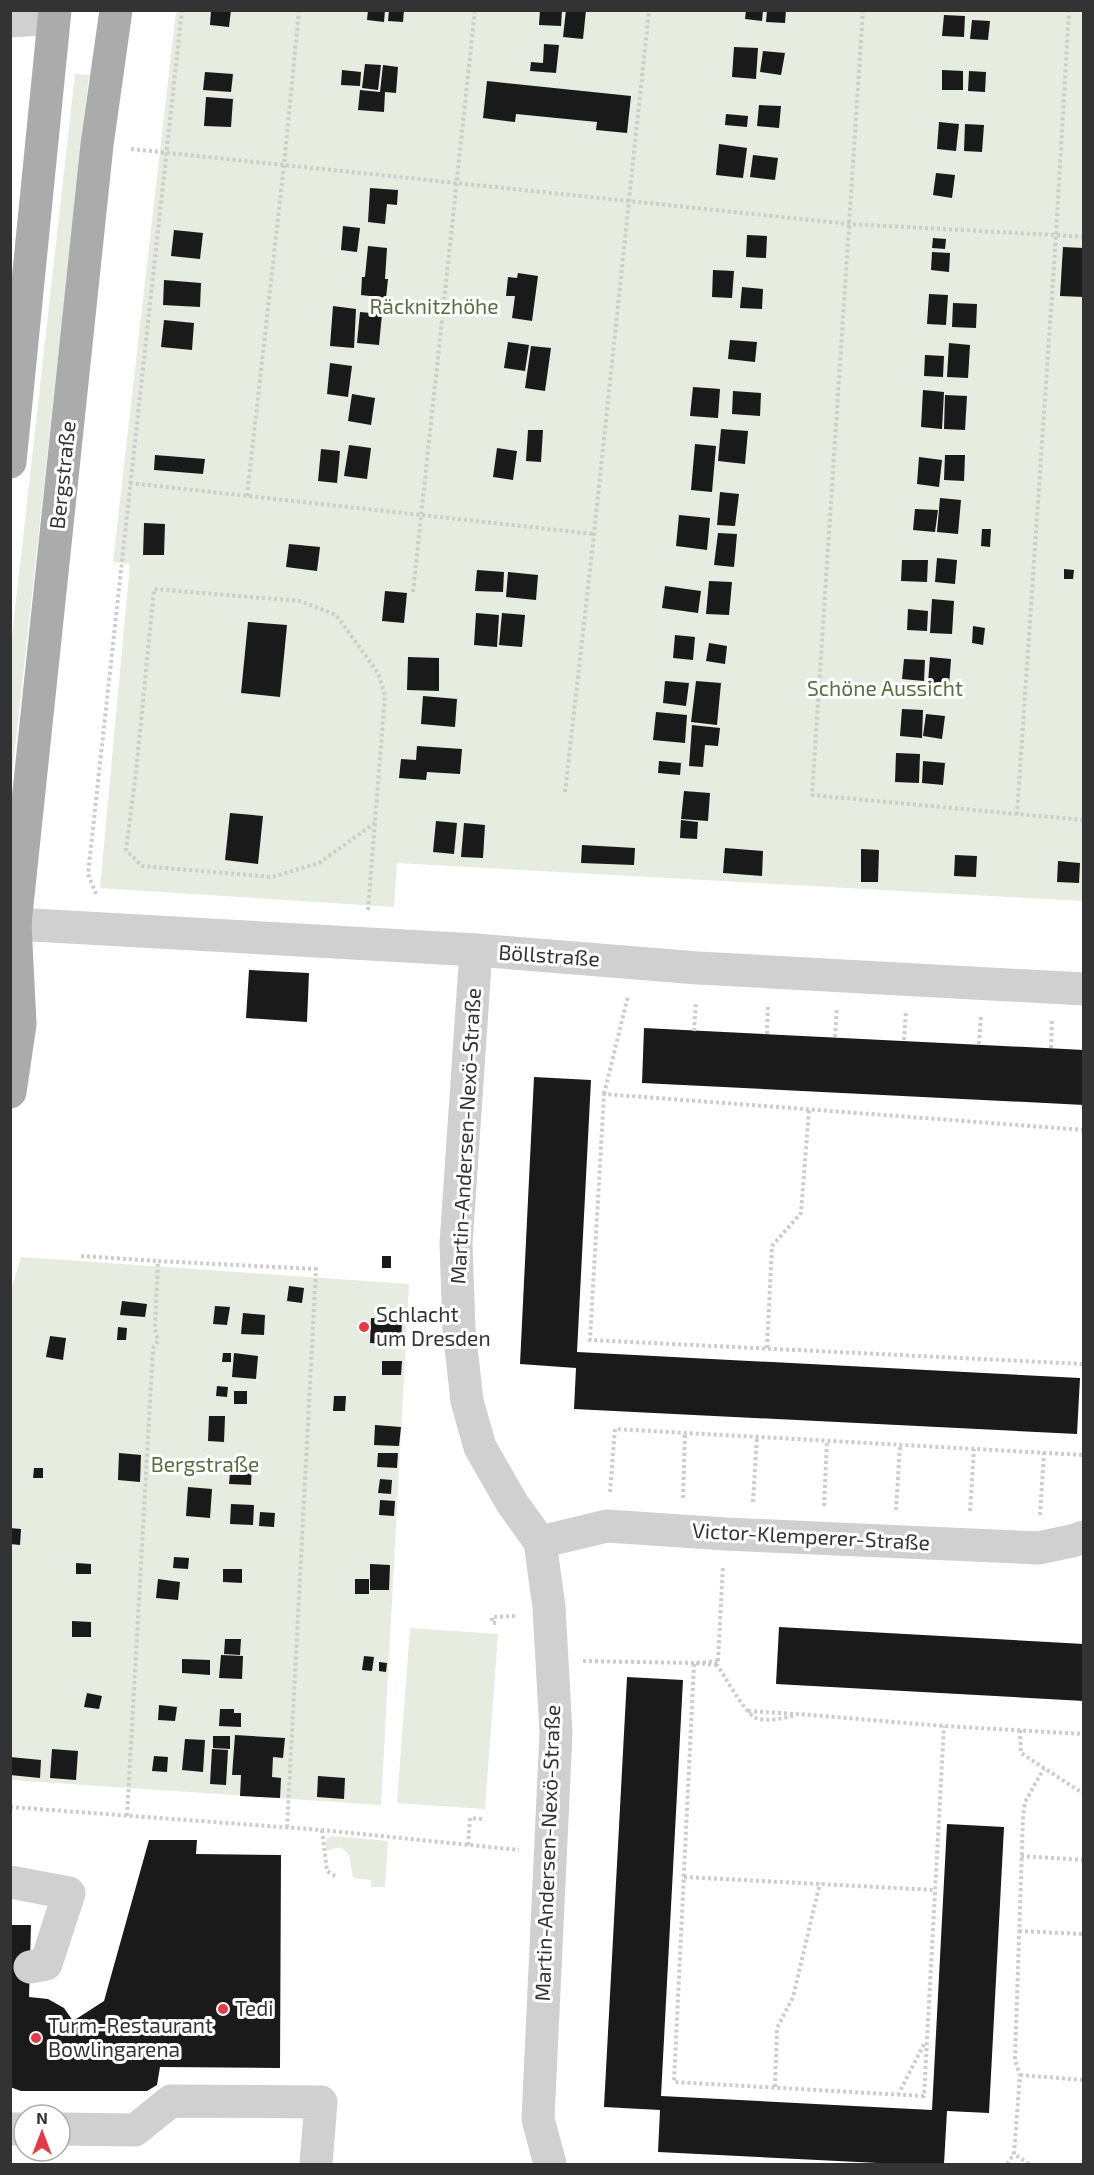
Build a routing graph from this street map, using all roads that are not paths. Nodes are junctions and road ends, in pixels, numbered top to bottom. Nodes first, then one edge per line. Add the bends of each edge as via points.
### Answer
1 (116, 10) edge
2 (54, 14) edge
3 (10, 21) edge
4 (10, 462) edge
5 (13, 932) edge
6 (476, 950) junction
7 (1083, 989) edge
8 (10, 1092) edge
9 (1083, 1537) edge
10 (540, 1542) junction
11 (10, 1882) edge
12 (30, 1967) dead end
13 (72, 2129) edge
14 (316, 2164) edge
15 (550, 2164) edge

1 - 5 main road, Bergstraße via 97,145
2 - 3 street
2 - 4 main road
5 - 6 street, Böllstraße
5 - 8 main road, Bergstraße via 20,1024
6 - 7 street, Böllstraße
6 - 10 street, Martin-Andersen-Nexö-Straße via 456,1244 459,1329 467,1401 480,1447
9 - 10 street, Victor-Klemperer-Straße via 1038,1548 607,1526
10 - 15 street, Martin-Andersen-Nexö-Straße via 549,1606 556,1733 538,2120
11 - 12 street via 69,1893 46,1964
13 - 14 street via 135,2130 171,2101 321,2102

